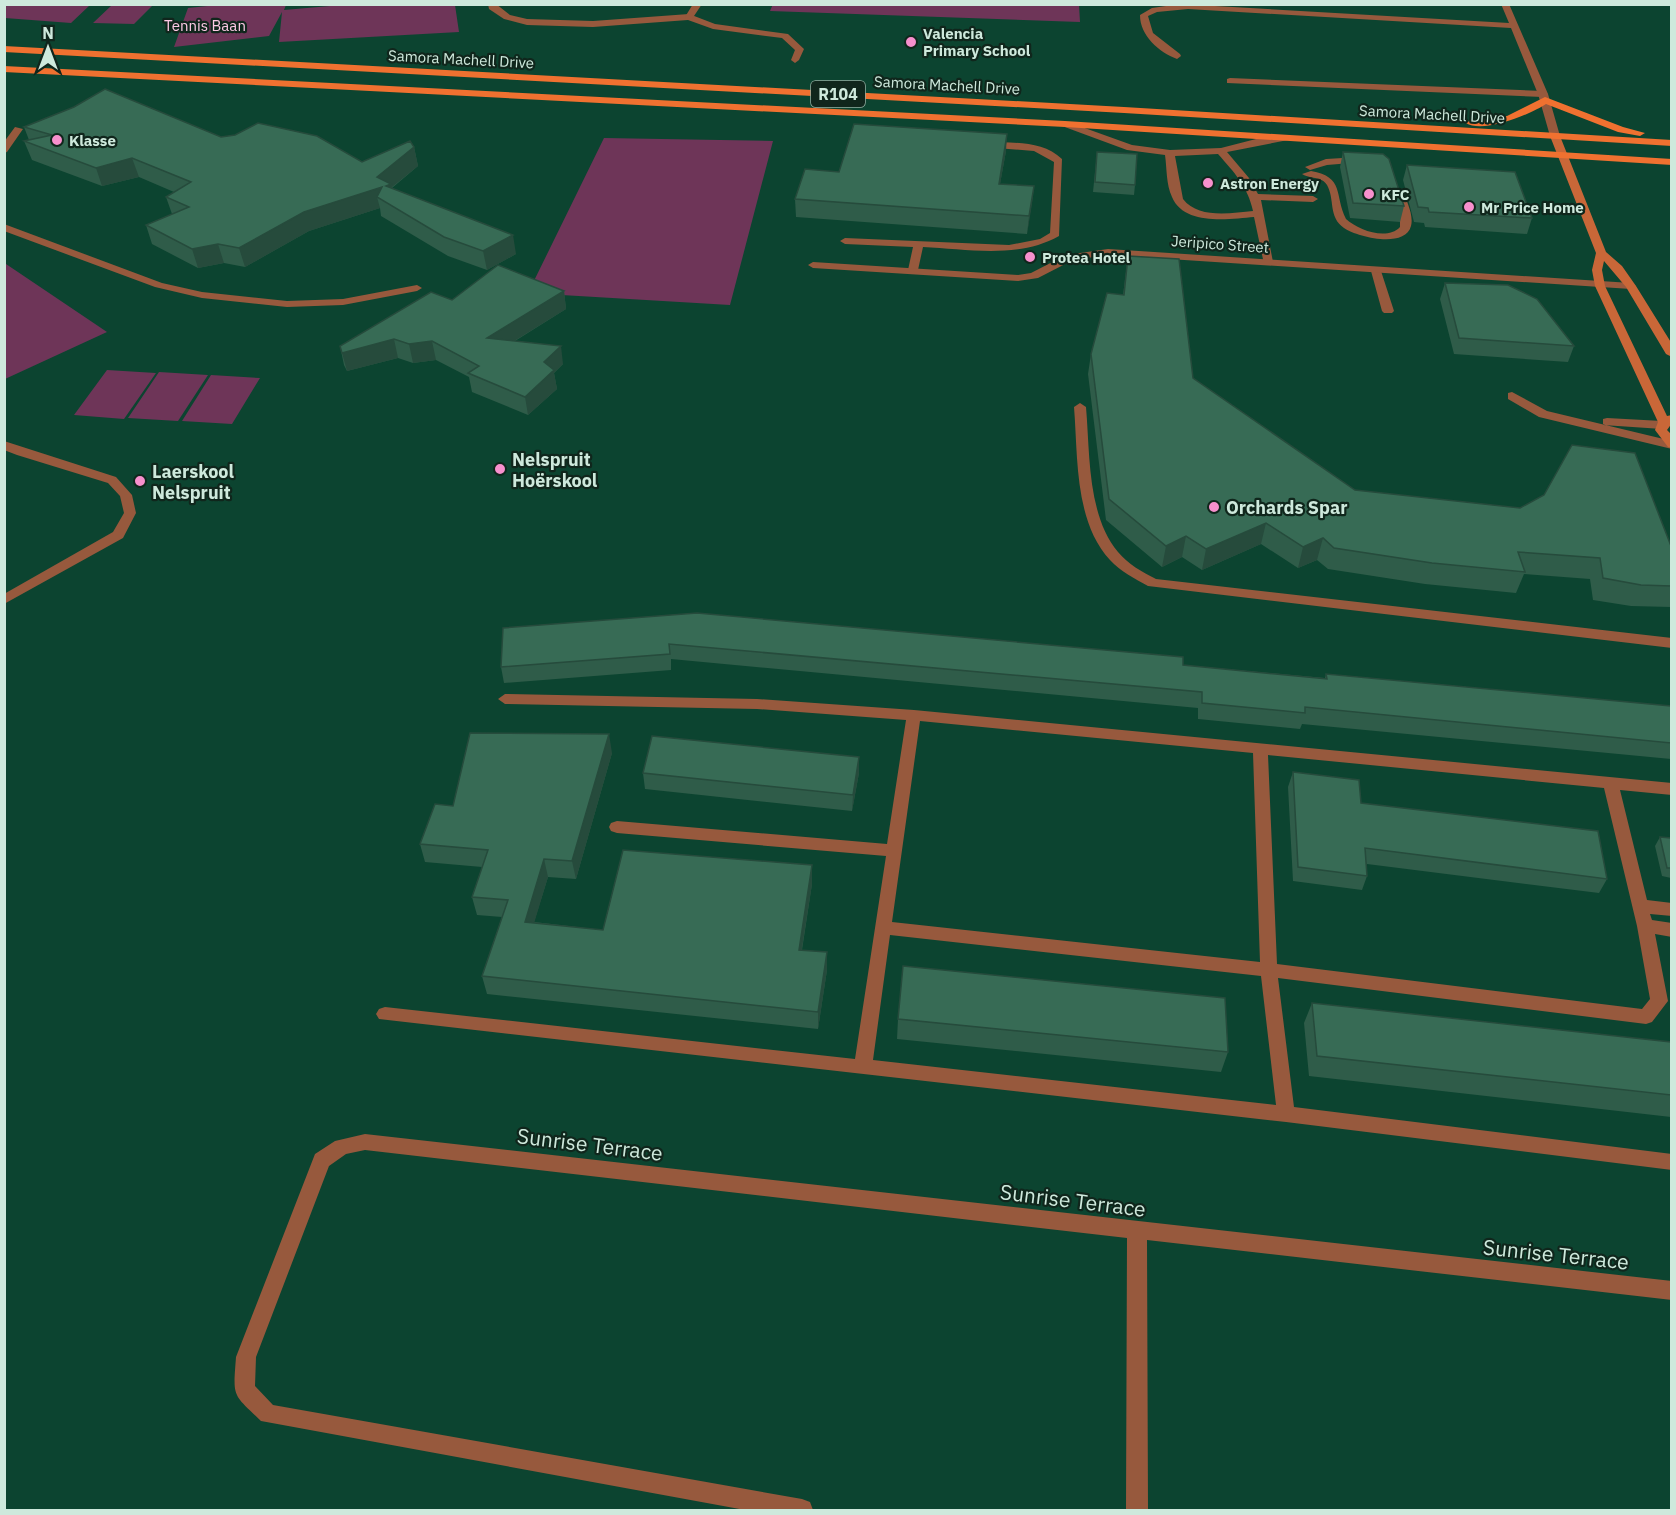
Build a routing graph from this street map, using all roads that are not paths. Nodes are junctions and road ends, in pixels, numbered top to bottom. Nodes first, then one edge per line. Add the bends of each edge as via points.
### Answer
1 (492, 4) edge
2 (698, 4) edge
3 (1505, 4) edge
4 (689, 17) junction
5 (1514, 26) junction
6 (4, 49) edge
7 (1177, 56) dead end
8 (795, 60) dead end
9 (4, 69) edge
10 (1230, 81) dead end
11 (1544, 97) junction
12 (1065, 124) junction
13 (1345, 124) junction
14 (18, 129) dead end
15 (1555, 136) junction
16 (1671, 137) edge
17 (1285, 138) junction
18 (1671, 143) edge
19 (971, 144) edge
20 (4, 150) edge
21 (1221, 151) junction
22 (1170, 153) junction
23 (1561, 156) junction
24 (1376, 162) edge
25 (1671, 162) edge
26 (1395, 181) edge
27 (1255, 197) junction
28 (1313, 199) dead end
29 (1258, 214) junction
30 (4, 227) edge
31 (845, 241) dead end
32 (918, 246) junction
33 (1601, 253) junction
34 (1268, 262) junction
35 (813, 265) dead end
36 (913, 270) junction
37 (1376, 271) junction
38 (1600, 286) junction
39 (1631, 286) junction
40 (417, 288) dead end
41 (1388, 311) dead end
42 (1671, 354) edge
43 (1512, 396) dead end
44 (1080, 407) dead end
45 (1556, 417) junction
46 (1666, 422) edge
47 (4, 445) edge
48 (1671, 445) edge
49 (4, 600) edge
50 (1671, 643) edge
51 (505, 699) dead end
52 (914, 715) junction
53 (1260, 749) junction
54 (1611, 785) junction
55 (1671, 789) edge
56 (617, 827) dead end
57 (895, 851) junction
58 (1640, 906) junction
59 (1671, 910) edge
60 (1645, 926) junction
61 (884, 928) junction
62 (1671, 930) edge
63 (1269, 970) junction
64 (385, 1014) dead end
65 (863, 1067) junction
66 (1286, 1114) junction
67 (1671, 1162) edge
68 (1137, 1231) junction
69 (1671, 1291) edge
70 (802, 1510) edge
71 (1137, 1510) edge

1 - 4 street via 507,17 527,22 593,24
2 - 4 street
3 - 5 street
4 - 8 street via 713,26 785,36 800,49
5 - 7 street via 1188,6 1144,15 1145,30
5 - 11 street
6 - 13 main road, Samora Machell Drive / R104
9 - 12 main road, Samora Machell Drive / R104
10 - 11 street
11 - 13 main road via 1535,108 1494,121
11 - 15 street
11 - 16 main road via 1621,130
12 - 17 main road, Samora Machell Drive / R104
12 - 22 street via 1131,148
13 - 15 main road, Samora Machell Drive / R104
14 - 20 street
15 - 18 main road, Samora Machell Drive / R104
15 - 23 street
17 - 21 street
17 - 23 main road, Samora Machell Drive / R104
19 - 32 street via 1028,147 1053,154 1059,161 1055,234 1043,241 1009,248
21 - 22 street
21 - 27 street
22 - 29 street via 1178,200 1184,208 1195,214
23 - 25 main road, Samora Machell Drive / R104
23 - 33 street
24 - 26 street via 1348,159 1308,170 1332,185 1341,220 1368,234 1401,233 1407,222
27 - 28 street
27 - 29 street
29 - 34 street
30 - 40 street via 159,285 202,295 287,304 343,302
31 - 32 street
32 - 36 street
33 - 38 street via 1597,270
33 - 39 street
34 - 36 street, Jeripico Street via 1108,252 1070,257 1034,276 1018,278
34 - 37 street, Jeripico Street
35 - 36 street, Jeripico Street
37 - 38 street, Jeripico Street
37 - 41 street
38 - 39 street, Jeripico Street
38 - 46 street
39 - 42 street
43 - 45 street
44 - 50 street via 1090,503 1099,533 1112,554 1153,583
45 - 46 street
45 - 48 street
46 - 48 street via 1663,435
47 - 49 street via 112,480 126,495 130,513 118,534
51 - 52 street via 757,704
52 - 53 street
52 - 57 street
53 - 54 street
53 - 63 street
54 - 55 street
54 - 58 street
56 - 57 street
57 - 61 street
58 - 59 street
58 - 60 street
60 - 62 street
60 - 63 street via 1659,1001 1646,1017
61 - 63 street
61 - 65 street
63 - 66 street
64 - 65 street
65 - 66 street
66 - 67 street
68 - 69 street, Sunrise Terrace
68 - 70 street, Sunrise Terrace via 365,1142 342,1147 322,1160 246,1357 244,1390 268,1413
68 - 71 street

